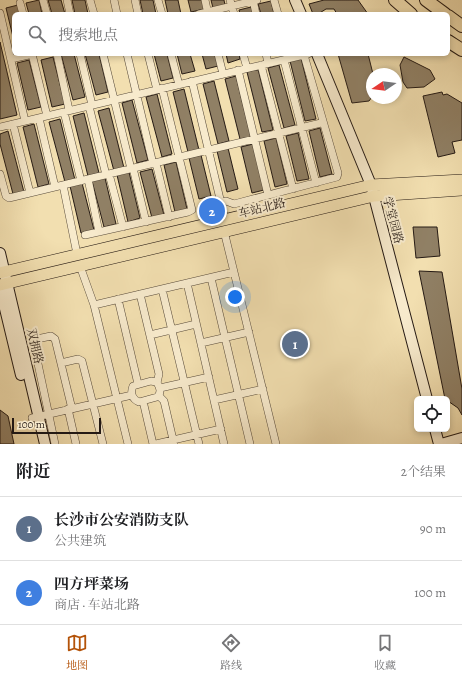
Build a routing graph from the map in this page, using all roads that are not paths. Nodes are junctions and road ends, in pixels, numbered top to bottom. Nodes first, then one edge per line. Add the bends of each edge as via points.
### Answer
1 (43, 0) edge
2 (67, 0) edge
3 (90, 0) edge
4 (114, 0) edge
5 (135, 0) edge
6 (158, 0) edge
7 (205, 0) edge
8 (254, 0) edge
9 (274, 0) edge
10 (295, 0) edge
11 (395, 0) edge
12 (426, 0) edge
13 (20, 3) dead end
14 (231, 3) edge
15 (22, 12) edge
16 (46, 12) edge
17 (70, 12) edge
18 (93, 12) edge
19 (117, 12) edge
20 (138, 12) edge
21 (161, 12) edge
22 (208, 12) edge
23 (210, 12) edge
24 (256, 12) edge
25 (277, 12) edge
26 (300, 12) edge
27 (409, 12) edge
28 (442, 12) edge
29 (0, 13) edge
30 (450, 17) edge
31 (462, 26) edge
32 (450, 42) edge
33 (462, 50) edge
34 (24, 56) edge
35 (33, 56) edge
36 (57, 56) edge
37 (80, 56) edge
38 (103, 56) edge
39 (128, 56) edge
40 (149, 56) edge
41 (172, 56) edge
42 (218, 56) edge
43 (244, 56) edge
44 (266, 56) edge
45 (307, 56) edge
46 (318, 56) edge
47 (286, 57) edge
48 (11, 59) junction
49 (265, 64) junction
50 (247, 68) junction
51 (238, 70) junction
52 (222, 74) junction
53 (192, 81) junction
54 (179, 84) junction
55 (159, 89) junction
56 (137, 94) junction
57 (114, 100) junction
58 (90, 105) junction
59 (67, 111) junction
60 (47, 116) junction
61 (39, 118) junction
62 (25, 121) junction
63 (321, 123) dead end
64 (13, 124) junction
65 (0, 127) edge
66 (301, 128) junction
67 (278, 133) junction
68 (255, 139) junction
69 (208, 150) junction
70 (180, 157) junction
71 (155, 163) junction
72 (132, 169) junction
73 (0, 174) edge
74 (107, 175) junction
75 (84, 180) junction
76 (462, 180) edge
77 (316, 183) junction
78 (63, 185) junction
79 (55, 187) junction
80 (293, 189) junction
81 (372, 190) junction
82 (462, 190) edge
83 (30, 193) junction
84 (268, 195) junction
85 (221, 202) junction
86 (169, 217) junction
87 (146, 222) junction
88 (224, 225) junction
89 (123, 227) junction
90 (99, 232) junction
91 (85, 235) dead end
92 (0, 253) edge
93 (77, 254) junction
94 (80, 266) junction
95 (234, 272) junction
96 (2, 273) edge
97 (211, 278) junction
98 (187, 283) junction
99 (2, 285) edge
100 (162, 289) junction
101 (140, 294) junction
102 (118, 299) junction
103 (94, 305) junction
104 (196, 324) junction
105 (172, 330) junction
106 (249, 332) junction
107 (150, 335) junction
108 (225, 337) junction
109 (201, 343) junction
110 (61, 363) junction
111 (209, 377) junction
112 (185, 382) junction
113 (138, 384) junction
114 (158, 389) junction
115 (263, 389) junction
116 (132, 394) junction
117 (238, 394) junction
118 (426, 396) edge
119 (117, 398) junction
120 (214, 400) junction
121 (142, 401) junction
122 (93, 404) junction
123 (70, 409) junction
124 (39, 416) junction
125 (221, 429) junction
126 (436, 432) edge
127 (197, 435) junction
128 (462, 438) edge
129 (174, 442) edge
130 (38, 444) edge
131 (45, 444) edge
132 (55, 444) edge
133 (76, 444) edge
134 (103, 444) edge
135 (128, 444) edge
136 (153, 444) edge
137 (156, 444) edge
138 (199, 444) edge
139 (224, 444) edge
140 (250, 444) edge
141 (276, 444) edge
142 (440, 444) edge

1 - 16 street
2 - 17 street
3 - 18 street
4 - 19 street
5 - 20 street
6 - 21 street
7 - 22 street
8 - 14 street
8 - 24 street
9 - 25 street
10 - 26 street
11 - 27 highway
12 - 28 highway
13 - 15 street
14 - 23 street
29 - 48 street
30 - 31 highway
32 - 33 highway
34 - 48 street
35 - 60 street
36 - 59 street
37 - 58 street
38 - 57 street
39 - 56 street
40 - 55 street
41 - 54 street
42 - 52 street
43 - 50 street
44 - 49 street
45 - 77 street via 338,173 335,178
46 - 81 street, 学堂园路
47 - 49 street
47 - 66 street
48 - 62 street
49 - 50 street
49 - 67 street
50 - 51 street
51 - 52 street
51 - 68 street
52 - 53 street
53 - 54 street
53 - 69 street
54 - 55 street
55 - 56 street
55 - 70 street
56 - 57 street
56 - 71 street
57 - 58 street
57 - 72 street
58 - 59 street
58 - 74 street
59 - 60 street
59 - 75 street
60 - 61 street
61 - 62 street
61 - 79 street
62 - 64 street
63 - 66 street
64 - 65 street
64 - 83 street
66 - 67 street
66 - 77 street
67 - 68 street
67 - 80 street
68 - 69 street
68 - 84 street
69 - 70 street
69 - 85 street
70 - 71 street
70 - 86 street via 192,210
71 - 72 street
71 - 86 street
72 - 74 street
72 - 87 street
73 - 83 street via 7,197
74 - 75 street
74 - 89 street
75 - 78 street
75 - 90 street
76 - 81 main road, 车站北路
77 - 80 street
78 - 79 street
78 - 93 street
79 - 83 street
80 - 84 street
81 - 82 main road, 车站北路
81 - 88 main road, 车站北路
81 - 118 street, 学堂园路
84 - 85 street via 234,204
85 - 88 street
86 - 87 street
87 - 89 street
88 - 93 main road, 车站北路
88 - 94 main road, 车站北路
88 - 95 street
89 - 90 street
90 - 91 street
92 - 96 street, 双拥路
93 - 96 main road, 车站北路
94 - 99 main road, 车站北路
94 - 103 street
95 - 97 street
95 - 106 street
96 - 99 street, 双拥路
97 - 98 street
97 - 108 street
98 - 100 street
98 - 104 street
99 - 124 street, 双拥路
100 - 101 street
100 - 105 street
101 - 102 street
101 - 107 street
102 - 103 street
102 - 113 street
103 - 119 street
104 - 105 street
104 - 109 street
105 - 107 street
105 - 112 street
106 - 108 street
106 - 115 street
107 - 114 street via 159,374
108 - 109 street
108 - 117 street
109 - 111 street
110 - 122 street via 78,359 82,361
110 - 123 street
110 - 124 street via 53,337 35,341
111 - 112 street
111 - 120 street
112 - 114 street
112 - 127 street
113 - 114 street via 151,381
113 - 116 street via 133,388
114 - 121 street
114 - 129 street via 164,401
115 - 117 street
115 - 141 street
116 - 119 street
116 - 121 street via 137,401
117 - 120 street
117 - 140 street
119 - 122 street
119 - 135 street
120 - 125 street
121 - 136 street
122 - 123 street
122 - 134 street
123 - 124 street
123 - 133 street
124 - 130 street, 双拥路
124 - 131 street, 双拥路
124 - 132 street
125 - 127 street
125 - 139 street
126 - 142 street
127 - 129 street
127 - 138 street
128 - 142 street
129 - 137 street

